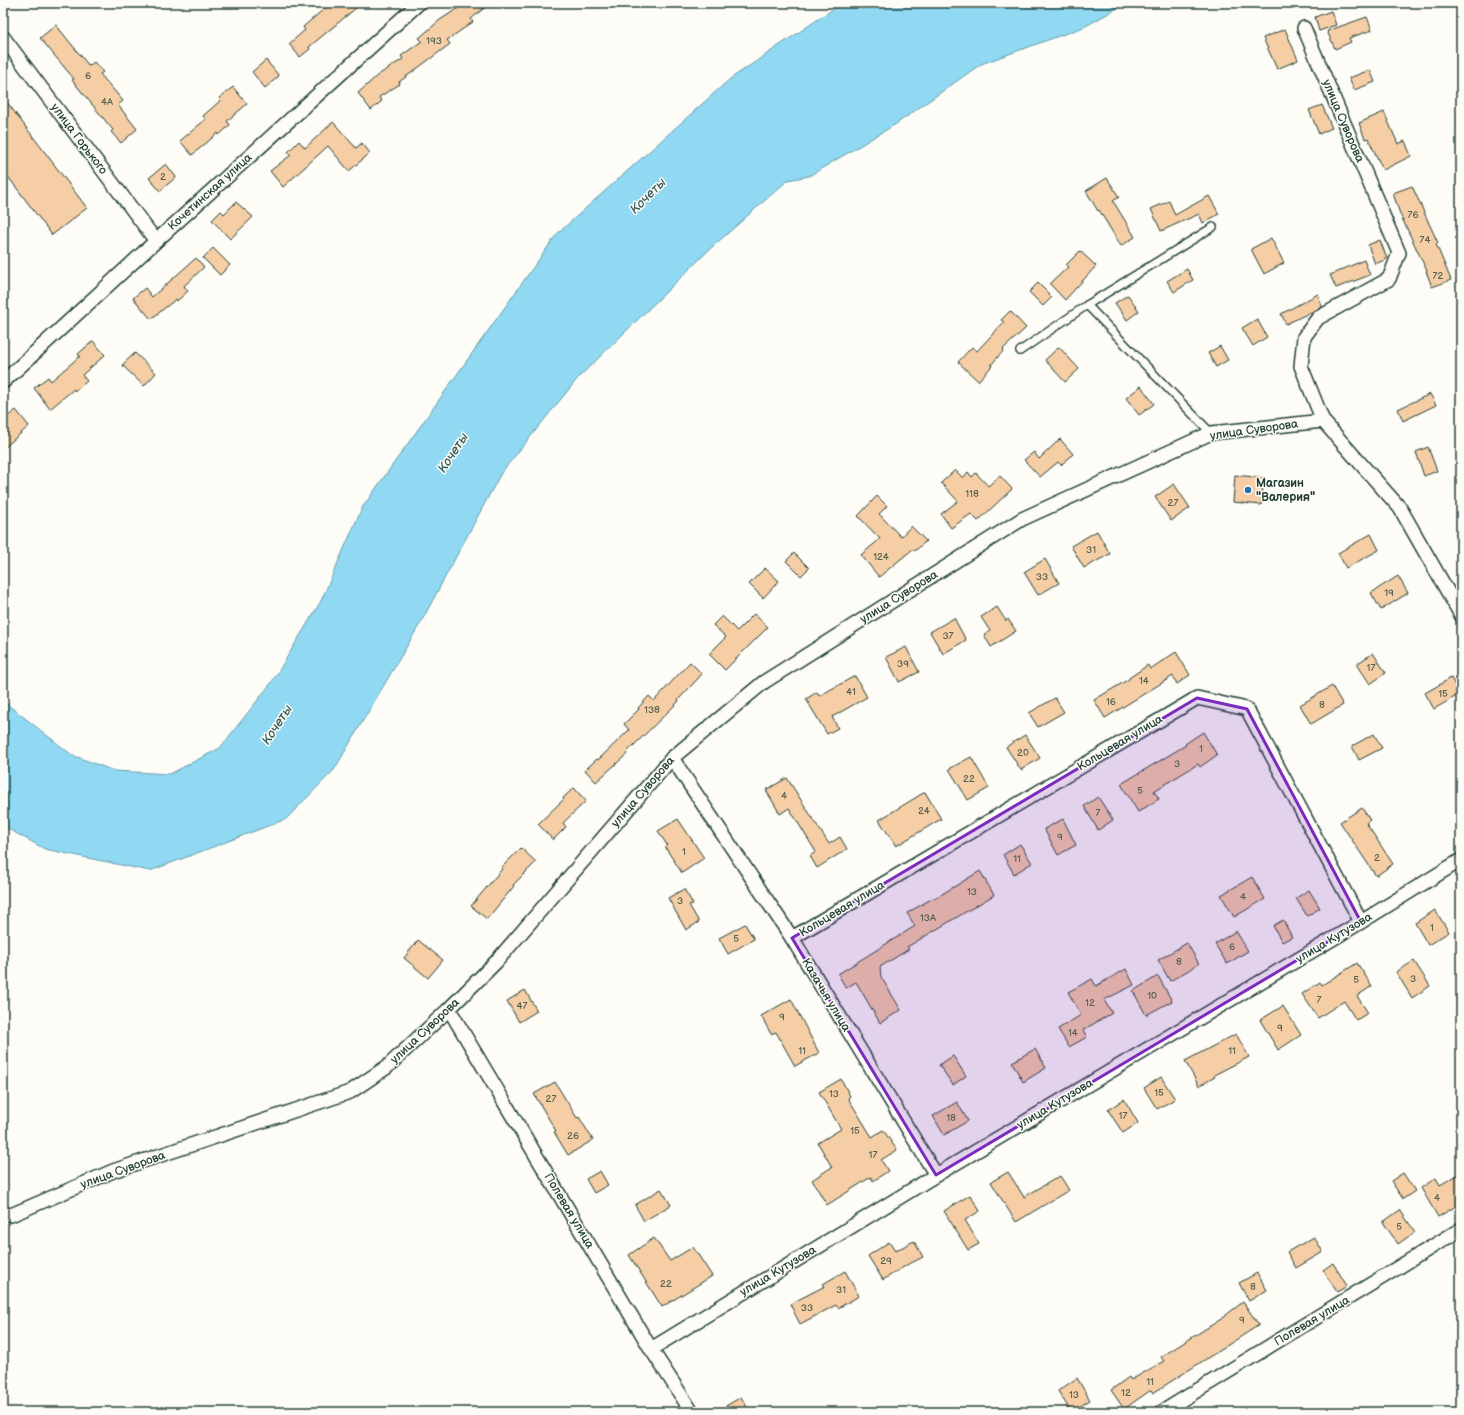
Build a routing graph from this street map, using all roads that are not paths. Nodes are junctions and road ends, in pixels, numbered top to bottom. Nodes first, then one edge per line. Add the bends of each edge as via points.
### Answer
1 (419, 3) edge
2 (1304, 28) dead end
3 (3, 37) edge
4 (1213, 227) dead end
5 (156, 241) junction
6 (1086, 305) junction
7 (1020, 351) dead end
8 (5, 376) edge
9 (1323, 421) junction
10 (1211, 434) junction
11 (1461, 615) edge
12 (672, 758) junction
13 (1461, 860) edge
14 (1361, 922) junction
15 (792, 938) junction
16 (449, 1009) junction
17 (936, 1175) junction
18 (3, 1213) edge
19 (1461, 1229) edge
20 (651, 1349) junction
21 (692, 1412) edge
22 (1162, 1412) edge

1 - 5 street, Кочетинская улица
2 - 9 street, улица Суворова via 1398,253 1389,279 1318,318 1304,337 1301,366
3 - 5 street, улица Горького
4 - 6 lane
5 - 8 street, Кочетинская улица
6 - 7 lane
6 - 10 lane
9 - 10 street, улица Суворова
9 - 11 street, улица Суворова via 1400,508
10 - 12 street, улица Суворова via 1022,519 764,682
12 - 15 street, Казачья улица
12 - 16 street, улица Суворова via 495,962
13 - 14 street, улица Кутузова
14 - 15 street, Кольцевая улица via 1247,709 1197,698
14 - 17 street, улица Кутузова
15 - 17 street, Казачья улица
16 - 18 street, улица Суворова via 387,1066 350,1092 113,1171 11,1215
16 - 20 street, Полевая улица
17 - 20 street, улица Кутузова
19 - 22 street, Полевая улица
20 - 21 street, Полевая улица

